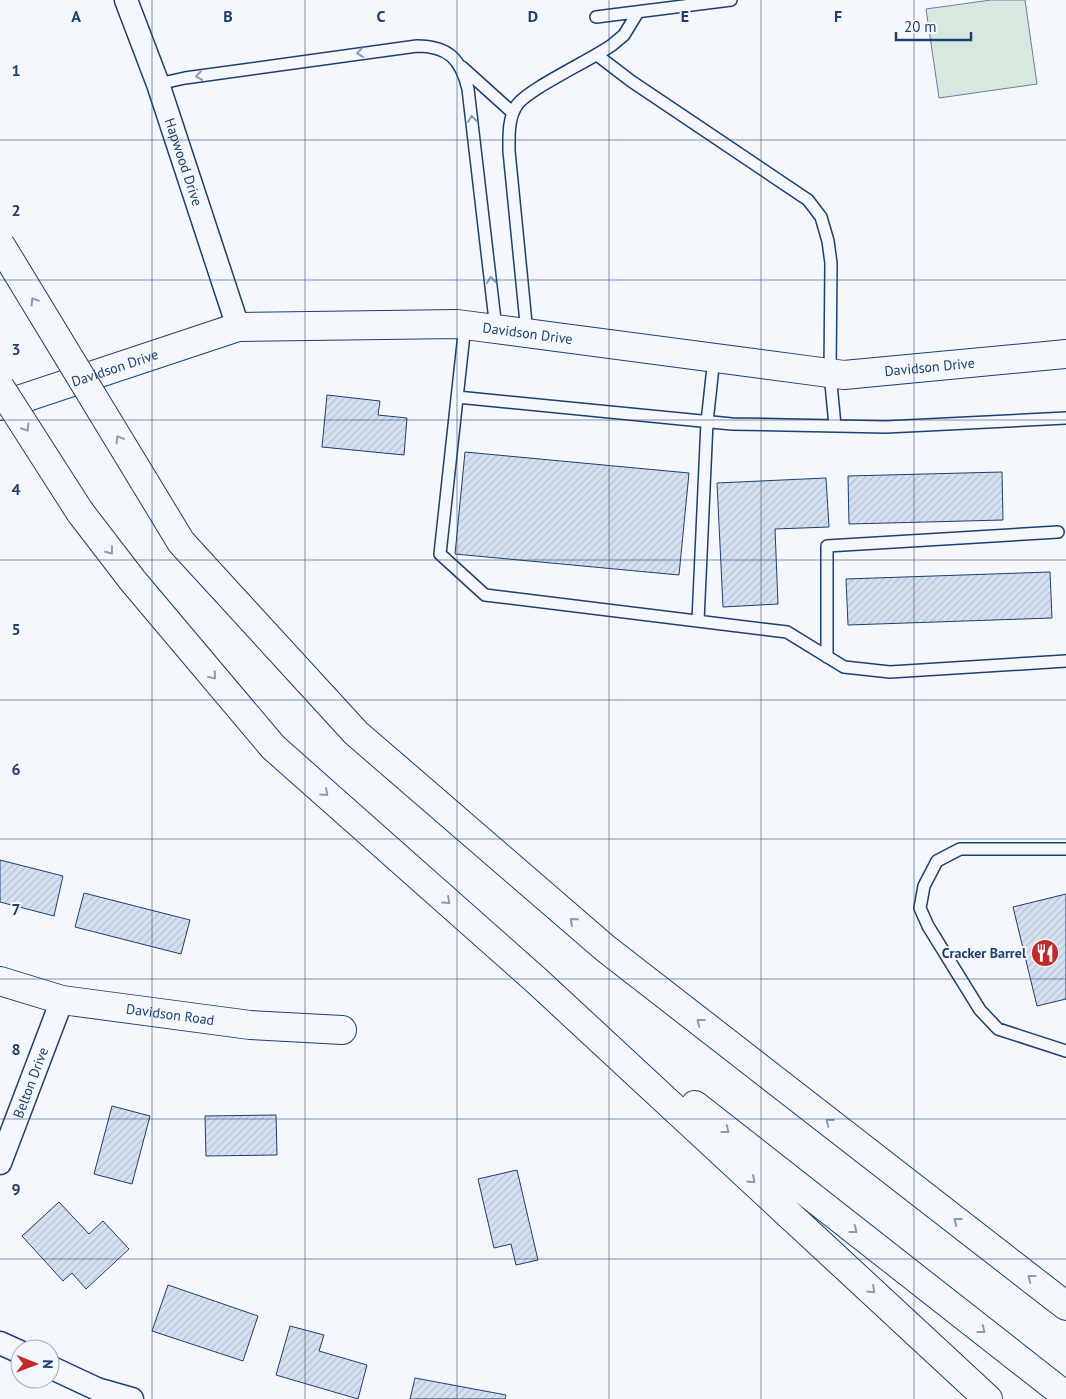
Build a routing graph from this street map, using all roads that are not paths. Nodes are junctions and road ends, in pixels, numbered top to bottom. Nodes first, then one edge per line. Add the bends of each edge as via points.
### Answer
1 (126, 0) edge
2 (730, 0) edge
3 (638, 12) junction
4 (596, 17) dead end
5 (597, 55) junction
6 (460, 64) junction
7 (158, 84) junction
8 (513, 112) junction
9 (0, 244) edge
10 (465, 325) junction
11 (238, 327) junction
12 (496, 329) junction
13 (527, 333) junction
14 (1066, 354) edge
15 (714, 358) junction
16 (830, 373) junction
17 (0, 387) edge
18 (457, 397) junction
19 (0, 406) edge
20 (1066, 418) edge
21 (707, 422) junction
22 (835, 426) junction
23 (1058, 532) dead end
24 (698, 621) junction
25 (827, 657) junction
26 (1066, 661) edge
27 (1066, 849) edge
28 (537, 980) junction
29 (0, 981) edge
30 (62, 1000) junction
31 (342, 1030) dead end
32 (1066, 1051) edge
33 (0, 1163) edge
34 (1066, 1306) edge
35 (60, 1371) edge
36 (1066, 1396) edge
37 (132, 1399) edge
38 (988, 1399) edge

1 - 7 street, Hapwood Drive
2 - 3 lane
3 - 4 lane
3 - 5 lane via 624,35
5 - 8 lane via 523,98
5 - 16 lane via 808,200 817,210 825,227 830,263
6 -> 7 lane via 443,50 417,46
6 - 8 lane
12 -> 6 lane via 468,89
7 - 11 street, Hapwood Drive
8 - 13 lane via 509,130 510,151
34 -> 9 main road, bridge via 605,948 356,733 181,542
10 - 11 main road, Davidson Drive
10 - 12 main road, Davidson Drive
10 - 18 lane
11 - 19 main road, Davidson Drive
12 - 13 main road, Davidson Drive
13 - 15 main road, Davidson Drive
14 - 16 main road, Davidson Drive via 844,375
15 - 16 main road, Davidson Drive
15 - 21 lane
16 - 22 lane
17 -> 28 main road, bridge via 80,512 273,747
18 - 21 lane
18 - 24 lane via 440,554 485,595
20 - 22 lane via 886,427
21 - 22 lane
21 - 24 lane
23 - 25 lane via 827,546
24 - 25 lane via 787,632
25 - 26 lane via 844,666 890,672
27 - 32 lane via 960,848 937,861 924,886 920,908 980,1010 998,1029
28 -> 36 main road
28 -> 38 main road
29 - 30 main road, Davidson Road
30 - 31 main road, Davidson Road via 250,1025
30 - 33 street, Belton Drive
35 - 37 street via 97,1389

